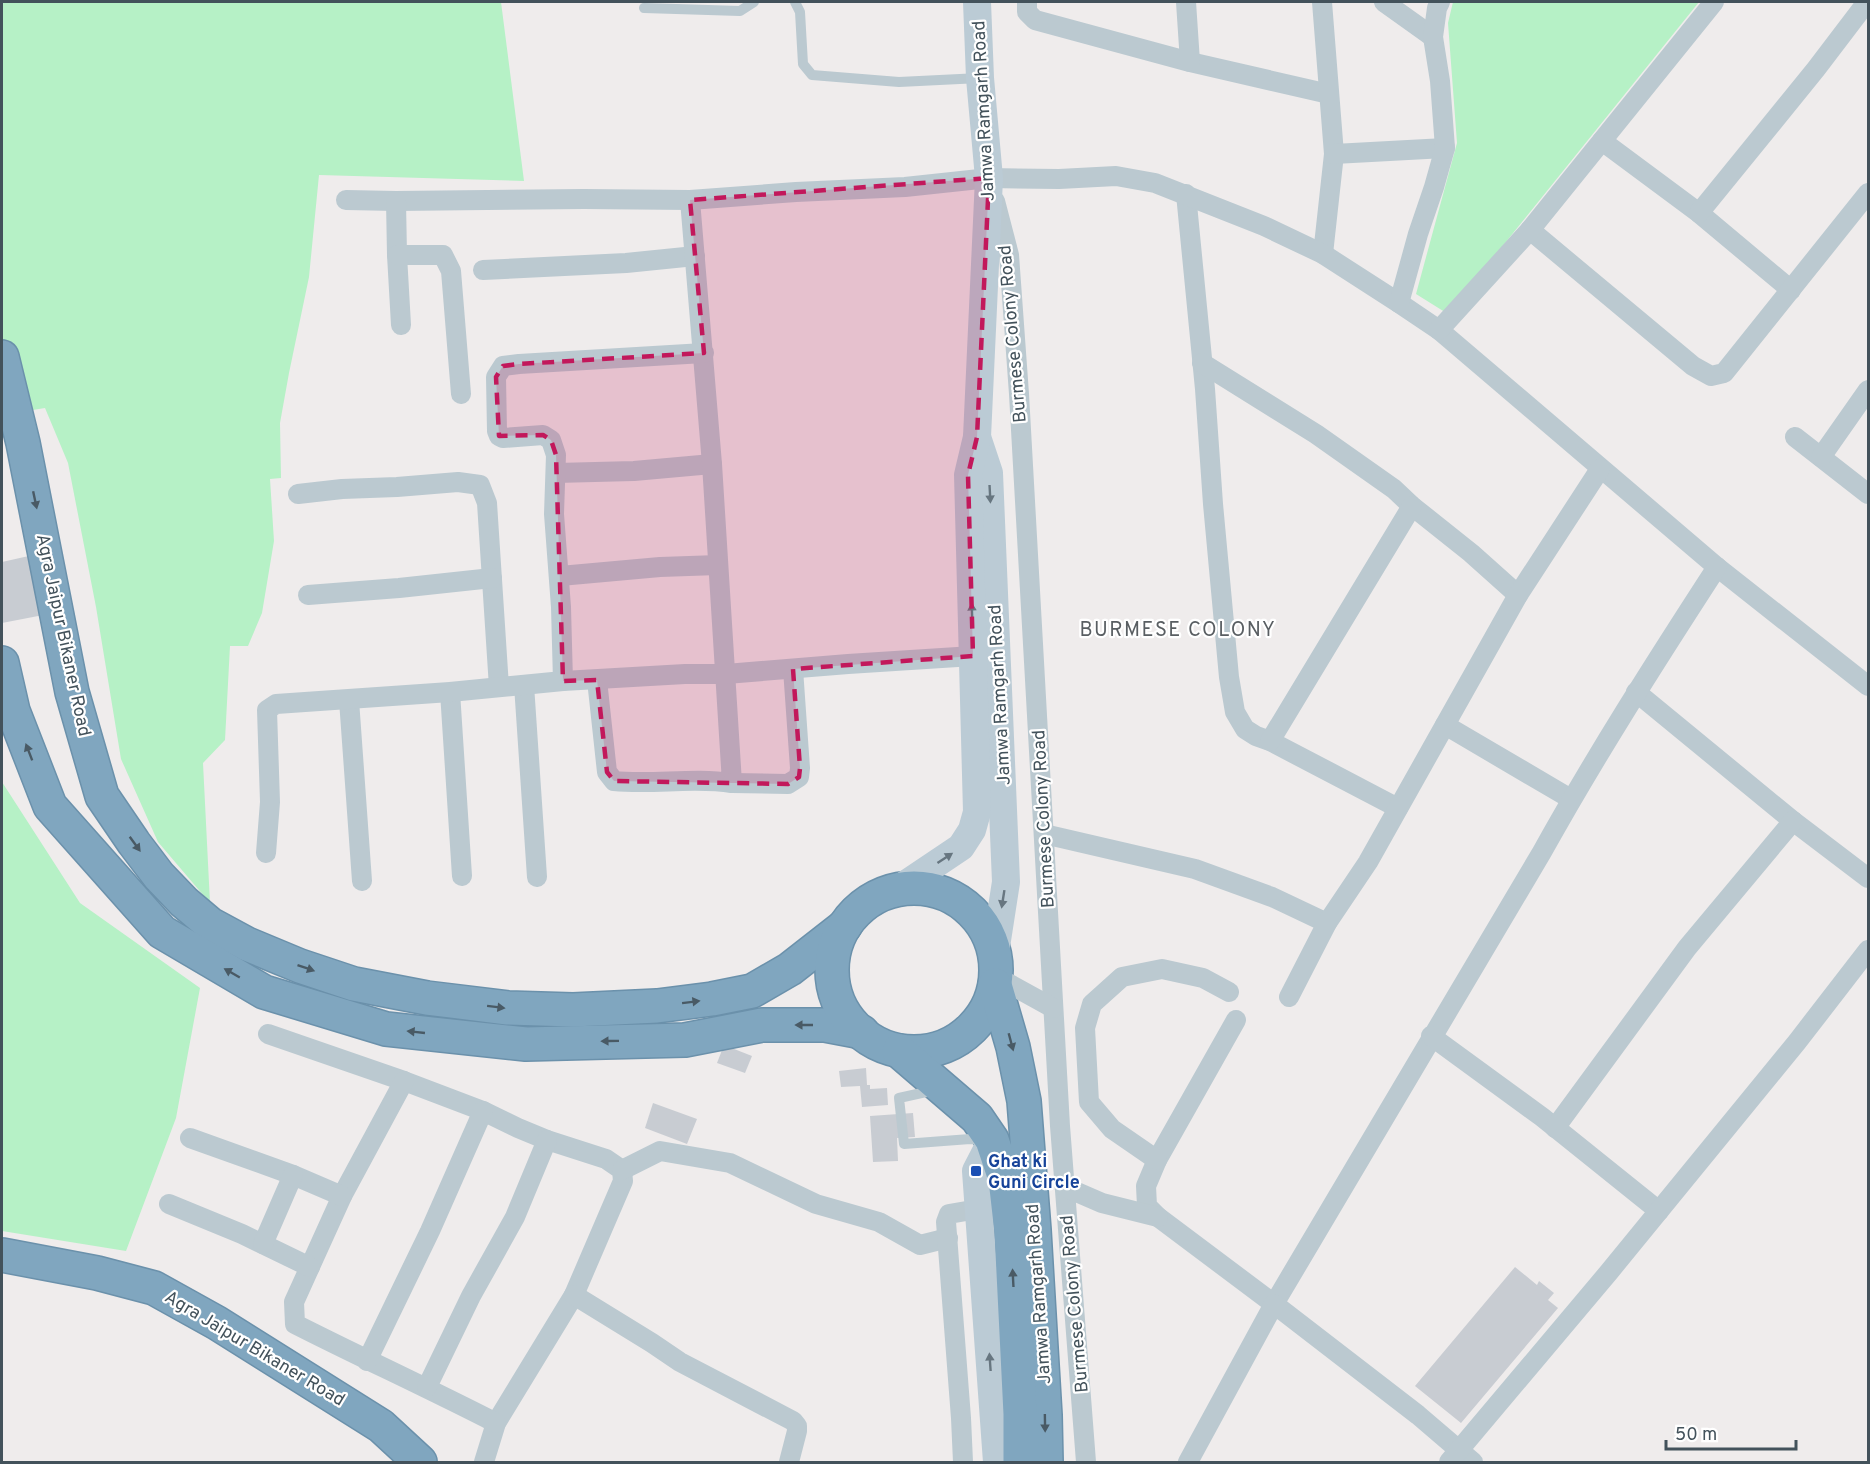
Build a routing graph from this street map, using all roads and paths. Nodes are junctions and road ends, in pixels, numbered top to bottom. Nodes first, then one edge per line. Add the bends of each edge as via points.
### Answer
1 (754, 2) edge
2 (795, 2) edge
3 (977, 2) edge
4 (1027, 2) edge
5 (1186, 2) edge
6 (1322, 2) edge
7 (1384, 2) edge
8 (1440, 2) edge
9 (1714, 2) edge
10 (1867, 2) edge
11 (644, 8) dead end
12 (1433, 37) junction
13 (1190, 62) junction
14 (980, 78) junction
15 (1329, 94) junction
16 (1602, 141) junction
17 (1444, 148) junction
18 (1334, 154) junction
19 (989, 178) junction
20 (1869, 193) edge
21 (1186, 195) junction
22 (346, 200) dead end
23 (690, 200) junction
24 (396, 201) junction
25 (1699, 213) junction
26 (1530, 230) junction
27 (1323, 254) junction
28 (397, 255) junction
29 (695, 256) junction
30 (483, 270) dead end
31 (1791, 290) junction
32 (1399, 303) junction
33 (401, 325) dead end
34 (1439, 330) junction
35 (704, 353) junction
36 (2, 357) edge
37 (1202, 363) junction
38 (1869, 390) edge
39 (461, 394) dead end
40 (977, 437) junction
41 (1795, 437) dead end
42 (1821, 457) junction
43 (712, 464) junction
44 (1600, 468) junction
45 (556, 473) junction
46 (298, 494) dead end
47 (1869, 494) edge
48 (1412, 506) junction
49 (718, 565) junction
50 (1717, 567) junction
51 (560, 576) junction
52 (492, 578) junction
53 (308, 595) dead end
54 (1518, 595) junction
55 (973, 656) junction
56 (2, 663) edge
57 (793, 669) junction
58 (726, 674) junction
59 (597, 680) junction
60 (563, 681) junction
61 (524, 685) junction
62 (1869, 686) edge
63 (499, 687) junction
64 (450, 692) junction
65 (1636, 692) junction
66 (349, 700) junction
67 (1445, 725) junction
68 (1270, 741) junction
69 (732, 783) junction
70 (1571, 799) junction
71 (1398, 808) junction
72 (1793, 821) junction
73 (1044, 834) junction
74 (266, 854) dead end
75 (462, 876) dead end
76 (537, 877) dead end
77 (1869, 878) edge
78 (362, 881) dead end
79 (897, 890) junction
80 (1327, 923) junction
81 (844, 926) junction
82 (1866, 960) edge
83 (995, 972) junction
84 (1229, 992) dead end
85 (1289, 997) dead end
86 (1053, 1008) junction
87 (1236, 1020) dead end
88 (862, 1032) junction
89 (268, 1034) dead end
90 (1431, 1036) junction
91 (899, 1051) junction
92 (404, 1081) junction
93 (943, 1088) junction
94 (483, 1111) junction
95 (1555, 1128) junction
96 (190, 1138) dead end
97 (547, 1140) junction
98 (992, 1140) junction
99 (1157, 1160) junction
100 (622, 1170) junction
101 (293, 1175) junction
102 (1065, 1187) junction
103 (342, 1196) junction
104 (169, 1204) dead end
105 (978, 1209) junction
106 (1659, 1211) junction
107 (1158, 1217) junction
108 (948, 1238) junction
109 (263, 1244) junction
110 (2, 1255) edge
111 (310, 1267) junction
112 (2, 1270) edge
113 (574, 1295) junction
114 (1274, 1304) junction
115 (367, 1361) junction
116 (427, 1387) junction
117 (496, 1423) junction
118 (1460, 1459) edge
119 (396, 1462) edge
120 (420, 1462) edge
121 (484, 1462) edge
122 (789, 1462) edge
123 (963, 1462) edge
124 (997, 1462) edge
125 (1020, 1462) edge
126 (1046, 1462) edge
127 (1086, 1462) edge
128 (1188, 1462) edge

1 - 11 lane via 740,11
2 - 14 lane via 800,12 803,64 812,75 899,82
3 - 14 main road, Jamwa Ramgarh Road
4 - 13 street via 1027,12 1035,20
5 - 13 street
6 - 15 street
7 - 12 street
8 - 12 street
9 - 16 street
10 - 25 street
12 - 17 street
13 - 15 street
14 - 19 main road, Jamwa Ramgarh Road
15 - 18 street
16 - 25 street
16 - 26 street
17 - 18 street
17 - 32 street
18 - 27 street
19 - 21 street via 1116,176 1155,183
19 - 23 street
19 - 40 main road, Jamwa Ramgarh Road
19 - 73 street, Burmese Colony Road via 1009,255
20 - 31 street
21 - 27 street
21 - 37 street
22 - 24 street
23 - 24 street
23 - 29 street
24 - 28 street
25 - 31 street
26 - 31 street via 1693,366 1711,376 1724,374
26 - 34 street
27 - 32 street
28 - 33 street
28 - 39 street via 443,255 452,271
29 - 30 street
29 - 35 street
32 - 34 street
34 - 44 street
35 - 43 street
35 - 45 street via 503,366 496,377 499,436 543,435 551,440
36 -> 81 highway, Agra Jaipur Bikaner Road via 28,465 72,692 102,796 159,876 210,924 247,944 354,984 484,1006 573,1010 657,1006 752,991 790,969
37 - 48 street via 1316,435 1395,489
37 - 68 street via 1222,607 1235,712 1245,729
38 - 42 street
55 -> 40 main road, Jamwa Ramgarh Road via 968,475
40 -> 83 main road, Jamwa Ramgarh Road via 989,473 1004,819 1006,882
41 - 42 street
42 - 47 street
43 - 45 street
43 - 49 street
44 - 50 street
44 - 54 street
45 - 51 street
46 - 52 street via 458,482 480,485 487,503
48 - 54 street
48 - 68 street
49 - 51 street
49 - 58 street
50 - 62 street
50 - 65 street
51 - 60 street
52 - 53 street
52 - 63 street
54 - 67 street
55 - 57 street
79 -> 55 main road, Jamwa Ramgarh Road via 961,848 972,830 977,813
88 -> 56 highway via 825,1025 762,1025 684,1040 526,1044 386,1029 264,992 162,932 50,806 13,711
57 - 58 street
57 - 69 street via 799,777 788,784
58 - 59 street
58 - 69 street
59 - 60 street
59 - 69 street via 607,772 614,782
60 - 61 street
61 - 63 street
61 - 76 street
63 - 64 street
64 - 66 street
64 - 75 street
65 - 70 street
65 - 72 street
66 - 74 street via 276,704 267,710 270,802
66 - 78 street
67 - 70 street
67 - 71 street
68 - 71 street
70 - 90 street
71 - 80 street
72 - 77 street
72 - 95 street via 1687,948
73 - 80 street via 1196,869 1272,897
73 - 86 street, Burmese Colony Road
79 - 81 highway via 867,902
79 - 83 highway via 932,889 959,899 984,923
80 - 85 street
81 - 88 highway via 833,955 833,987 846,1017
82 - 106 street
83 - 86 street
83 - 91 highway via 983,1015 960,1038 931,1049
83 -> 126 highway, Jamwa Ramgarh Road via 1024,1101
84 - 99 street via 1203,978 1162,969 1122,977 1092,1004 1085,1028 1089,1102 1112,1130
86 - 102 street, Burmese Colony Road
87 - 99 street
88 - 91 highway via 869,1039
89 - 92 street
90 - 95 street
90 - 114 street
91 - 93 highway
92 - 94 street
92 - 103 street
93 - 98 highway via 977,1118
93 - 98 lane via 899,1098 904,1144
94 - 97 street
94 - 115 street
95 - 106 street
96 - 101 street
97 - 100 street via 606,1159
97 - 116 street via 515,1217
98 - 105 main road via 976,1171
125 -> 98 highway via 1011,1232 1005,1179
99 - 107 street via 1146,1186 1147,1206
100 - 108 street via 660,1151 730,1163 816,1204 879,1222 920,1245
100 - 113 street via 623,1181
101 - 103 street
101 - 109 street
102 - 107 street via 1102,1203
102 - 127 street, Burmese Colony Road
103 - 111 street
104 - 109 street
105 - 108 street via 949,1214
124 -> 105 main road
106 - 118 street
107 - 114 street
108 - 123 street
109 - 111 street
110 - 120 highway, Agra Jaipur Bikaner Road via 154,1288 381,1426
111 - 115 street via 294,1302 296,1324
112 - 119 highway, Agra Jaipur Bikaner Road via 101,1292 168,1317 362,1432
113 - 117 street
113 - 122 street via 680,1362 793,1421 797,1431
114 - 118 street via 1418,1415
114 - 128 street
115 - 116 street
116 - 117 street
117 - 121 street

